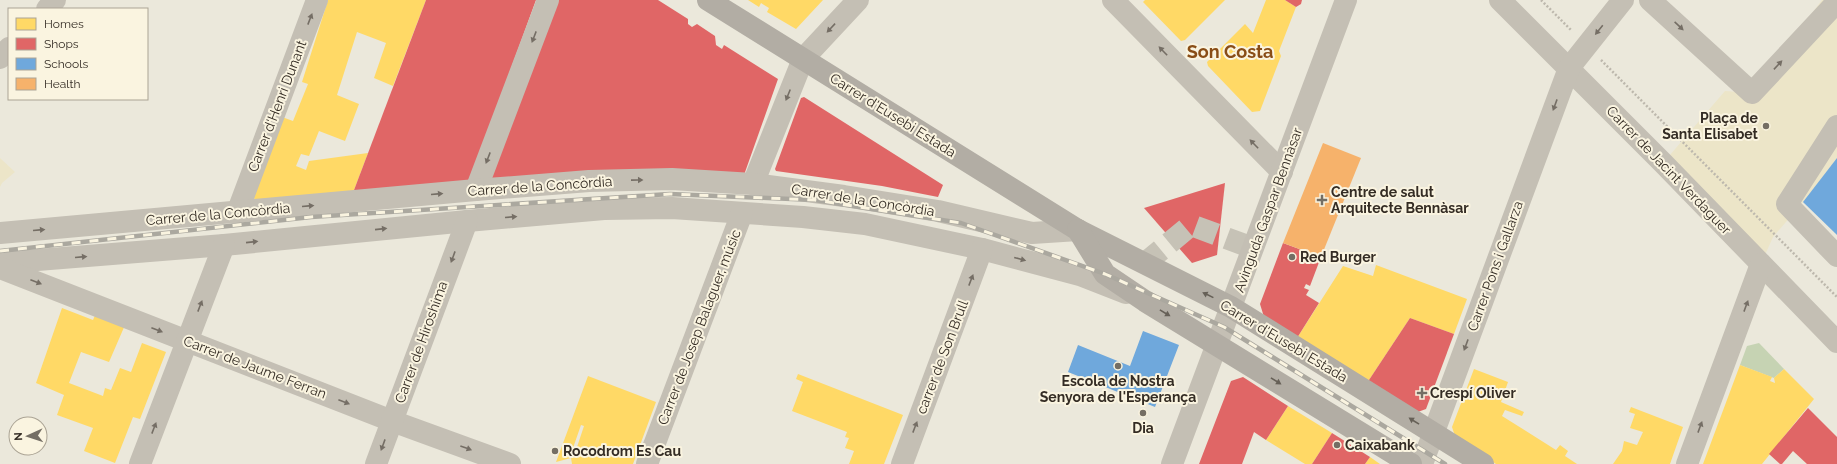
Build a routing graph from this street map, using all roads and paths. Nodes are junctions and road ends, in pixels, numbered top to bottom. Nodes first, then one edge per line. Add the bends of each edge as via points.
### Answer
1 (55, 0) edge
2 (317, 0) edge
3 (548, 0) edge
4 (708, 0) edge
5 (858, 0) edge
6 (1114, 0) edge
7 (1346, 0) edge
8 (1500, 0) edge
9 (1542, 0) edge
10 (1623, 0) edge
11 (1650, 0) edge
12 (1837, 2) edge
13 (48, 8) edge
14 (1587, 46) junction
15 (8, 49) edge
16 (0, 58) edge
17 (803, 59) junction
18 (1569, 68) junction
19 (1837, 126) edge
20 (1282, 172) junction
21 (753, 184) junction
22 (476, 190) junction
23 (237, 213) junction
24 (742, 213) junction
25 (467, 221) junction
26 (1078, 230) junction
27 (0, 233) edge
28 (224, 245) junction
29 (982, 249) junction
30 (1837, 256) edge
31 (0, 264) edge
32 (1761, 264) junction
33 (0, 268) edge
34 (1837, 297) edge
35 (1145, 301) junction
36 (1231, 307) junction
37 (187, 341) junction
38 (1837, 342) edge
39 (1217, 344) junction
40 (392, 420) junction
41 (1433, 433) junction
42 (140, 464) edge
43 (376, 464) edge
44 (510, 464) edge
45 (647, 464) edge
46 (902, 464) edge
47 (1172, 464) edge
48 (1411, 464) edge
49 (1422, 464) edge
50 (1483, 464) edge
51 (1687, 464) edge

1 - 13 street
23 -> 2 street, Carrer d'Henri Dunant
3 -> 22 street
4 - 17 main road, Carrer d'Eusebi Estada
5 -> 17 street
20 -> 6 street
7 - 20 street, Avinguda Gaspar Bennàsar
8 - 18 street, Carrer de Jacint Verdaguer
9 - 14 path
10 -> 14 street, Carrer Pons i Gallarza
11 -> 12 street via 1752,93
14 - 18 street, Carrer Pons i Gallarza
14 - 34 path
15 - 16 street
17 -> 21 street
17 - 26 main road, Carrer d'Eusebi Estada
18 - 32 street, Carrer de Jacint Verdaguer
18 -> 41 street, Carrer Pons i Gallarza
19 - 30 street via 1787,204
20 - 36 street, Avinguda Gaspar Bennàsar
22 -> 21 street, Carrer de la Concòrdia via 589,181 672,179
21 - 26 street, Carrer de la Concòrdia via 938,211 1032,234
23 -> 22 street, Carrer de la Concòrdia
27 -> 23 street, Carrer de la Concòrdia
25 -> 24 street, Carrer de la Concòrdia via 657,208
24 - 29 street, Carrer de la Concòrdia via 866,224
24 - 45 street, Carrer de Josep Balaguer, músic
28 -> 25 street, Carrer de la Concòrdia
25 -> 40 street, Carrer de Hiroshima
26 - 35 main road, Carrer d'Eusebi Estada via 1105,274
36 -> 26 main road, Carrer d'Eusebi Estada
31 -> 28 street, Carrer de la Concòrdia
37 -> 28 street
29 -> 35 street, Carrer d'Eusebi Estada via 1080,275
46 -> 29 street, carrer de Son Brull
32 - 38 street, Carrer de Jacint Verdaguer
51 -> 32 street
33 -> 37 street, Carrer de Jaume Ferran
35 -> 39 main road, Carrer d'Eusebi Estada
36 - 39 street, Avinguda Gaspar Bennàsar
41 -> 36 main road, Carrer d'Eusebi Estada
37 -> 40 street, Carrer de Jaume Ferran
42 -> 37 street
39 - 47 street, Avinguda Gaspar Bennàsar
39 -> 48 main road, Carrer d'Eusebi Estada
40 -> 43 street, Carrer de Hiroshima
40 -> 44 street, Carrer de Jaume Ferran
41 - 49 street, Carrer Pons i Gallarza
41 - 50 main road, Carrer d'Eusebi Estada

